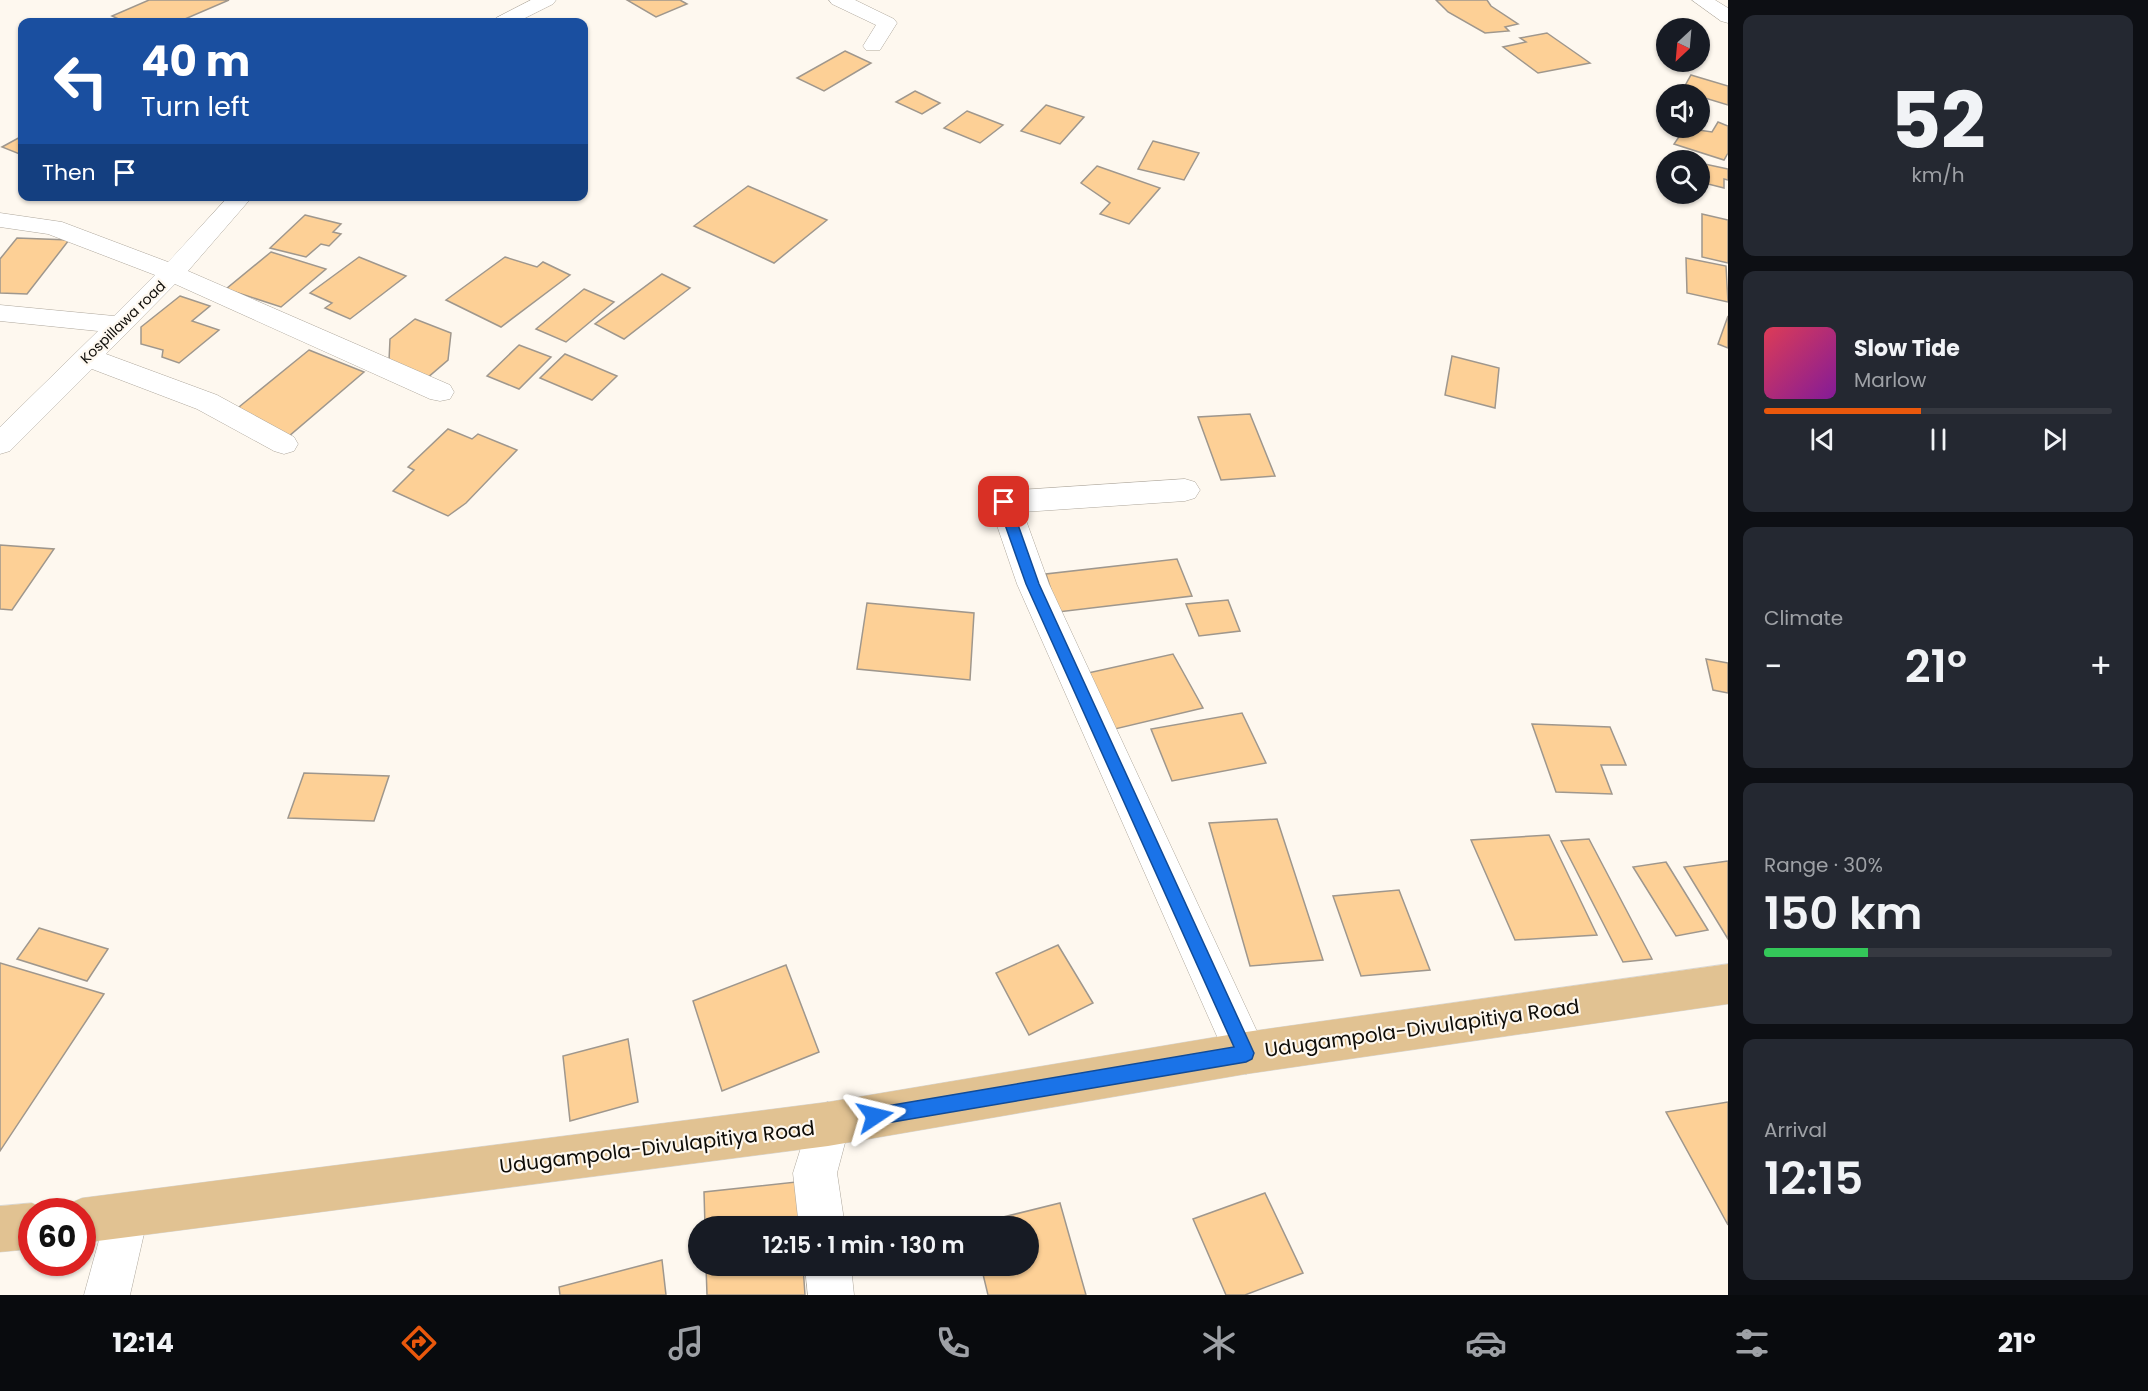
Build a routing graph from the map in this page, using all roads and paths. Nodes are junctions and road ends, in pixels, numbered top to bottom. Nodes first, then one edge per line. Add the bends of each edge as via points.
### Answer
1 (546, 0) edge
2 (838, 0) edge
3 (1702, 0) edge
4 (1728, 17) edge
5 (511, 18) edge
6 (873, 46) dead end
7 (237, 201) edge
8 (0, 220) edge
9 (172, 273) junction
10 (0, 313) edge
11 (119, 325) junction
12 (87, 357) junction
13 (440, 392) dead end
14 (1, 442) edge
15 (284, 444) dead end
16 (1185, 490) dead end
17 (1728, 984) edge
18 (1246, 1053) junction
19 (828, 1124) junction
20 (126, 1216) junction
21 (821, 1216) edge
22 (96, 1219) edge
23 (18, 1227) edge
24 (0, 1228) edge
25 (829, 1276) edge
26 (107, 1295) edge
27 (831, 1295) edge

1 - 5 street
2 - 6 street via 887,23
3 - 4 street
7 - 9 street, Kospillawa road
8 - 9 street via 53,228
9 - 11 street, Kospillawa road
9 - 13 street
10 - 11 street
11 - 12 street, Kospillawa road
12 - 14 street, Kospillawa road
12 - 15 street via 207,402
16 - 18 street via 1004,502 1032,584
17 - 18 main road, Udugampola-Divulapitiya Road
18 - 19 main road, Udugampola-Divulapitiya Road
19 - 20 main road, Udugampola-Divulapitiya Road
19 - 21 street via 815,1173
20 - 22 main road, Udugampola-Divulapitiya Road
20 - 26 street
23 - 24 main road
25 - 27 street

